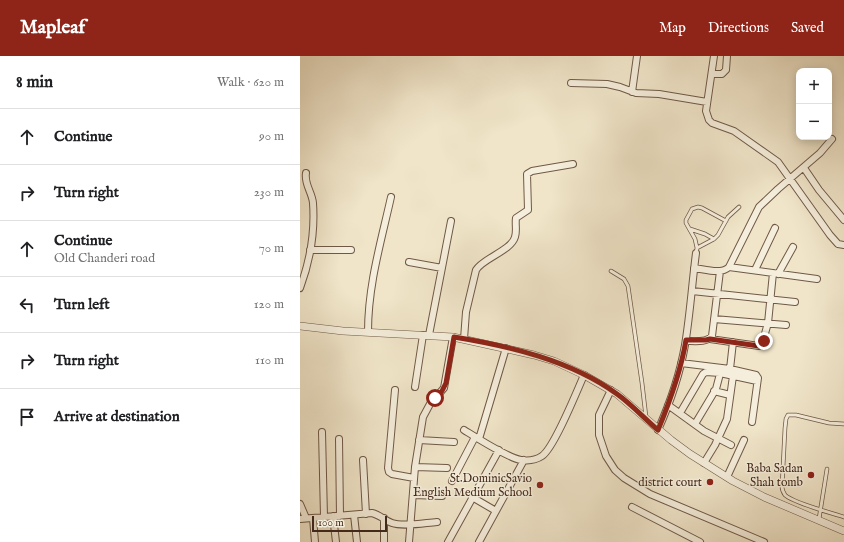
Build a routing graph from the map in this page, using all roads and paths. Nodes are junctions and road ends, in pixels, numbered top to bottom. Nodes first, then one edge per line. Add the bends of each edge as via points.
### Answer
1 (637, 56) edge
2 (714, 56) edge
3 (728, 56) edge
4 (712, 74) junction
5 (571, 83) dead end
6 (632, 92) junction
7 (707, 102) junction
8 (831, 140) edge
9 (573, 164) dead end
10 (804, 168) junction
11 (306, 173) dead end
12 (790, 179) junction
13 (390, 197) dead end
14 (739, 207) dead end
15 (844, 220) edge
16 (451, 221) dead end
17 (726, 221) junction
18 (775, 228) dead end
19 (690, 229) junction
20 (714, 239) junction
21 (844, 245) edge
22 (793, 247) dead end
23 (310, 250) junction
24 (351, 250) dead end
25 (697, 251) junction
26 (409, 262) dead end
27 (729, 267) junction
28 (442, 268) junction
29 (694, 268) junction
30 (755, 270) junction
31 (611, 271) dead end
32 (720, 271) junction
33 (776, 273) junction
34 (817, 279) dead end
35 (300, 288) edge
36 (692, 291) junction
37 (717, 294) junction
38 (771, 300) junction
39 (795, 302) dead end
40 (714, 319) junction
41 (768, 323) junction
42 (786, 325) dead end
43 (300, 326) edge
44 (368, 332) junction
45 (426, 335) junction
46 (454, 337) junction
47 (464, 339) junction
48 (710, 339) junction
49 (686, 340) junction
50 (733, 342) junction
51 (506, 348) junction
52 (681, 363) junction
53 (730, 369) junction
54 (720, 370) junction
55 (584, 375) junction
56 (733, 376) junction
57 (757, 381) junction
58 (415, 387) dead end
59 (395, 390) dead end
60 (714, 391) junction
61 (614, 392) junction
62 (730, 395) junction
63 (668, 405) junction
64 (680, 413) junction
65 (646, 419) junction
66 (752, 422) dead end
67 (695, 424) junction
68 (844, 424) edge
69 (464, 430) dead end
70 (658, 430) junction
71 (322, 432) dead end
72 (477, 438) junction
73 (718, 438) junction
74 (339, 440) dead end
75 (419, 440) junction
76 (744, 440) dead end
77 (454, 442) dead end
78 (731, 445) dead end
79 (499, 450) junction
80 (363, 460) dead end
81 (524, 460) junction
82 (704, 463) junction
83 (415, 467) junction
84 (447, 468) dead end
85 (826, 469) dead end
86 (727, 477) junction
87 (414, 478) junction
88 (452, 481) dead end
89 (413, 496) junction
90 (442, 496) dead end
91 (472, 497) junction
92 (300, 504) edge
93 (632, 507) dead end
94 (821, 510) junction
95 (496, 511) junction
96 (354, 514) junction
97 (366, 514) junction
98 (337, 516) junction
99 (324, 517) junction
100 (844, 517) edge
101 (313, 518) junction
102 (384, 518) junction
103 (303, 519) edge
104 (819, 521) junction
105 (437, 522) dead end
106 (411, 524) junction
107 (844, 531) edge
108 (315, 542) edge
109 (336, 542) edge
110 (357, 542) edge
111 (384, 542) edge
112 (409, 542) edge
113 (448, 542) edge
114 (479, 542) edge
115 (700, 542) edge
116 (764, 542) edge

1 - 6 street
2 - 4 street
3 - 4 street via 724,72
4 - 7 street
5 - 6 street via 607,84
6 - 7 street
7 - 12 street via 707,116 712,123 734,131 773,158
8 - 10 street
9 - 47 street via 529,172 526,177 528,210 516,218 515,238 476,270 468,300
10 - 12 street
10 - 15 street
11 - 23 street via 305,179 313,206
12 - 21 street via 830,235 838,244
12 - 27 street via 759,207
13 - 44 street via 371,284
14 - 17 lane
16 - 28 street
17 - 19 lane via 702,208 694,208 686,220
17 - 20 lane
18 - 30 street
19 - 20 lane
19 - 25 lane
20 - 25 lane
22 - 33 street
23 - 24 street
23 - 35 street
25 - 29 street
26 - 28 street
27 - 30 street
27 - 32 street
28 - 45 street
29 - 32 street
29 - 36 street
30 - 33 street
31 - 65 lane via 624,279 628,286
32 - 37 street
33 - 34 street
33 - 38 street
36 - 37 street
36 - 49 street
37 - 38 street
37 - 40 street
38 - 39 street
38 - 41 street
40 - 41 street
40 - 48 street
41 - 42 street
41 - 50 street via 761,346
43 - 44 street
44 - 45 street
45 - 46 street
45 - 58 street
46 - 47 street
46 - 75 street via 444,388 426,410
47 - 51 street
48 - 49 street
48 - 50 street
49 - 52 street
50 - 53 street
51 - 55 street via 554,361
51 - 72 street
52 - 54 street
52 - 63 street
53 - 54 street
53 - 57 street via 755,374
54 - 56 street
54 - 60 street
54 - 64 street via 704,373
55 - 61 street
55 - 81 street via 547,451 542,457
56 - 57 street
56 - 62 street
57 - 66 street
59 - 87 street via 388,468 392,474
60 - 62 street
60 - 67 street
61 - 65 street
61 - 116 street via 599,415 599,435 606,456 615,470 650,494
62 - 73 street via 727,419
63 - 64 street
63 - 70 street
64 - 67 street
65 - 70 street
67 - 73 street
68 - 94 lane via 792,415 788,415 786,420 782,490 788,497
69 - 72 street
70 - 82 street
71 - 99 street
72 - 79 street
72 - 88 street
73 - 78 street
73 - 82 street
74 - 98 street
75 - 77 street
75 - 83 street
76 - 86 street
79 - 81 street
79 - 91 street
80 - 97 street
81 - 95 street
82 - 86 street
83 - 84 street
83 - 87 street
85 - 94 lane
86 - 104 street via 764,497
87 - 89 street
89 - 90 street
89 - 106 street
91 - 95 street
91 - 113 street
92 - 103 street
93 - 115 street
94 - 100 lane
94 - 104 lane
95 - 114 street
96 - 97 street
96 - 98 street
96 - 110 street
97 - 102 street via 377,514
98 - 99 street
98 - 109 street
99 - 101 street
101 - 103 street
101 - 108 street
102 - 106 street via 393,523
102 - 111 street
104 - 107 street
105 - 106 street
106 - 112 street

